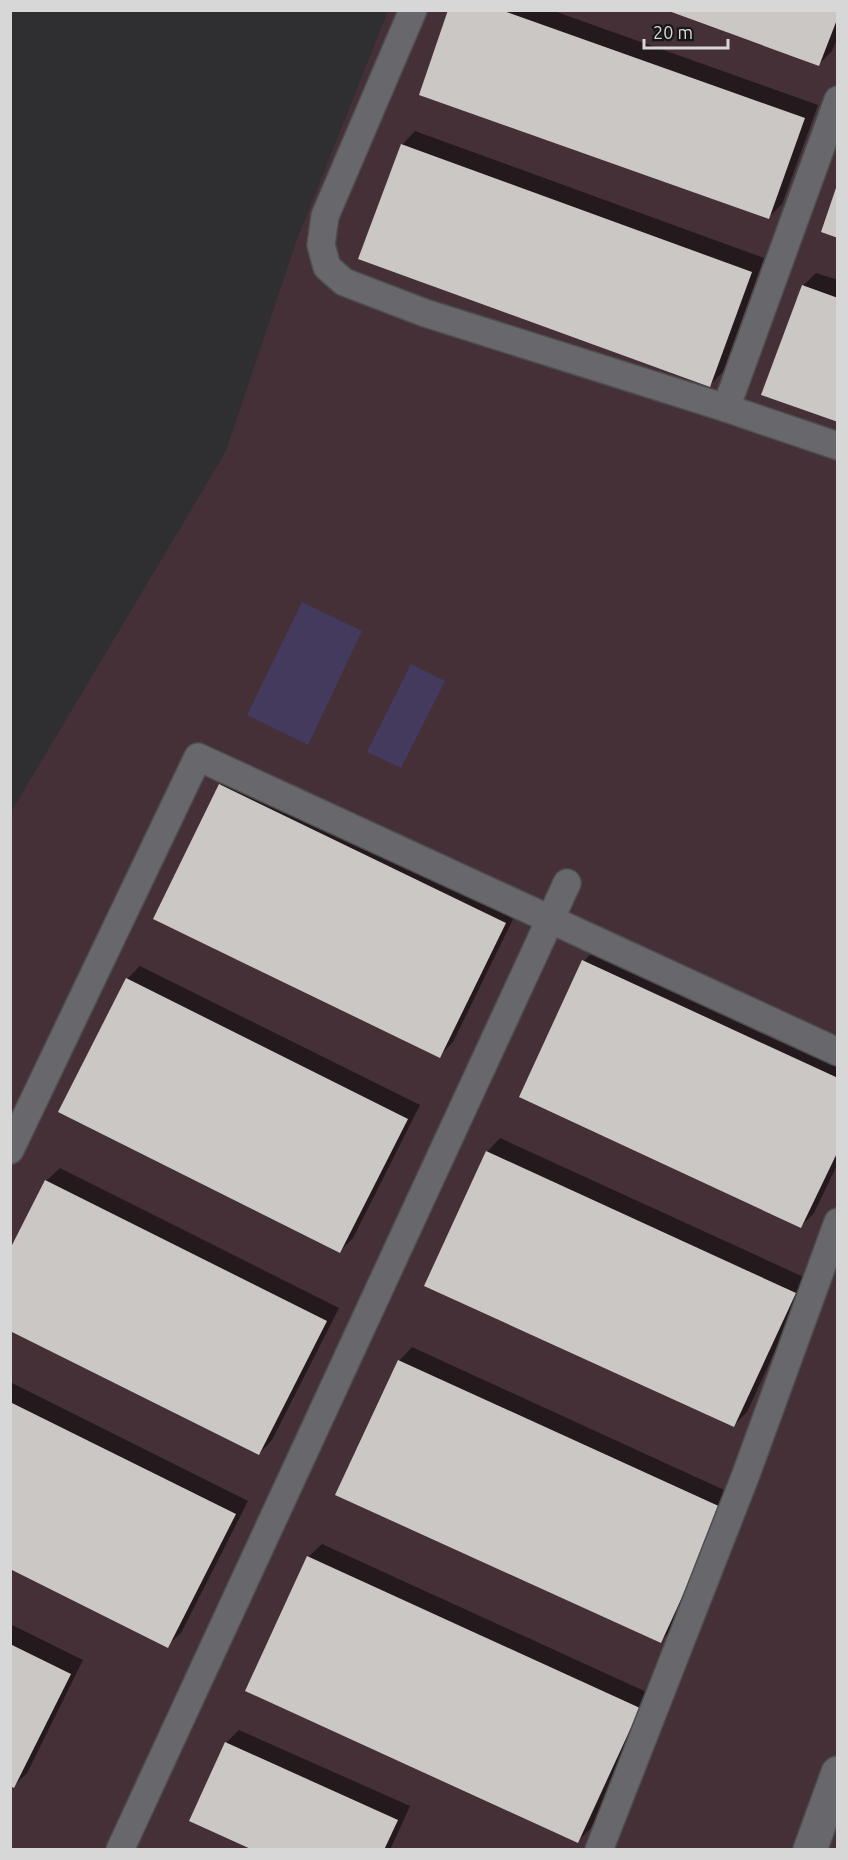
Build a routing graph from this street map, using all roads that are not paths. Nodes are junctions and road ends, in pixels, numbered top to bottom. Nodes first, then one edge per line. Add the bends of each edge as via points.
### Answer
1 (413, 10) edge
2 (837, 100) edge
3 (726, 408) junction
4 (837, 446) edge
5 (567, 883) dead end
6 (550, 920) junction
7 (837, 1052) edge
8 (10, 1150) edge
9 (837, 1222) edge
10 (837, 1773) edge
11 (837, 1835) edge
12 (120, 1850) edge
13 (599, 1850) edge
14 (810, 1850) edge
15 (832, 1850) edge

1 - 3 street via 325,216 321,245 327,267 344,282 425,313
2 - 3 street
3 - 4 street
5 - 6 street
6 - 7 street
6 - 8 street via 198,757
6 - 12 street
9 - 13 street via 745,1477
10 - 14 main road
11 - 15 main road

